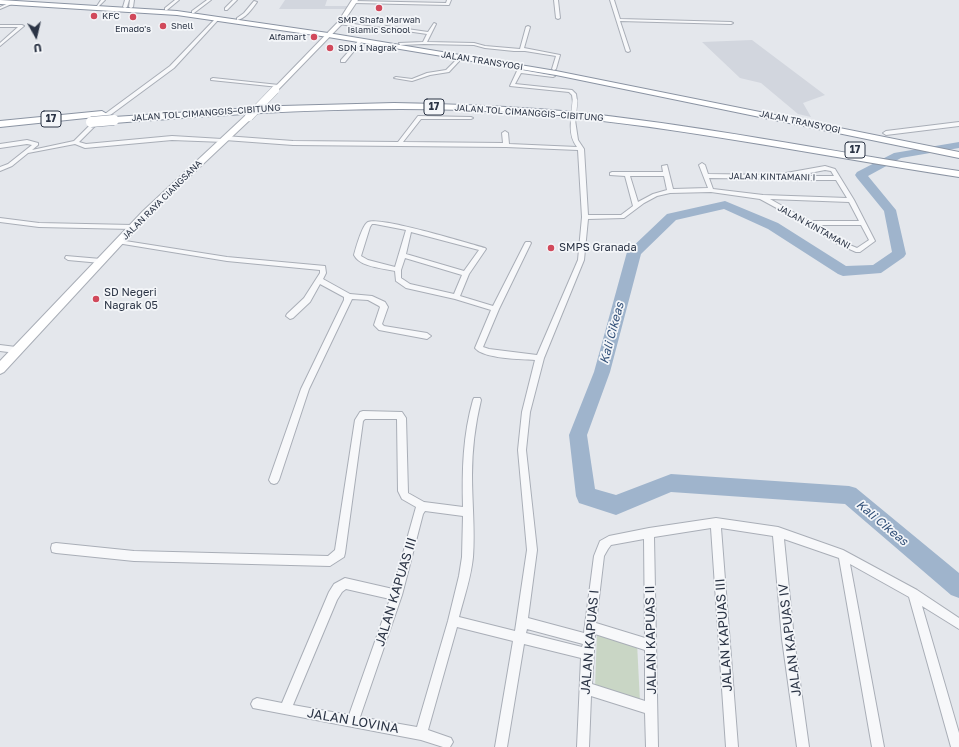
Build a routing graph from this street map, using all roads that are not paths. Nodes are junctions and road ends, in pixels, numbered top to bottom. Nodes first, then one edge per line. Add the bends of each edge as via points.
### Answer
1 (177, 0) edge
2 (209, 0) edge
3 (235, 0) edge
4 (449, 0) edge
5 (556, 0) edge
6 (612, 0) edge
7 (13, 1) edge
8 (354, 1) edge
9 (0, 2) edge
10 (256, 2) dead end
11 (100, 3) edge
12 (129, 4) edge
13 (80, 6) junction
14 (0, 8) edge
15 (166, 9) junction
16 (226, 9) dead end
17 (193, 12) junction
18 (558, 18) dead end
19 (217, 19) junction
20 (238, 19) junction
21 (618, 20) junction
22 (340, 23) junction
23 (731, 23) dead end
24 (434, 24) dead end
25 (0, 26) edge
26 (528, 27) dead end
27 (429, 33) junction
28 (329, 34) junction
29 (360, 41) junction
30 (424, 43) junction
31 (400, 44) junction
32 (0, 45) edge
33 (523, 50) junction
34 (628, 51) dead end
35 (461, 57) junction
36 (484, 59) junction
37 (343, 61) dead end
38 (520, 69) junction
39 (396, 78) dead end
40 (552, 78) junction
41 (213, 79) dead end
42 (277, 88) junction
43 (471, 118) dead end
44 (0, 124) edge
45 (959, 124) edge
46 (0, 131) edge
47 (505, 133) dead end
48 (751, 136) junction
49 (888, 137) junction
50 (223, 139) junction
51 (76, 142) junction
52 (400, 144) junction
53 (506, 145) junction
54 (0, 146) edge
55 (959, 147) edge
56 (581, 149) junction
57 (28, 152) junction
58 (959, 155) edge
59 (702, 165) dead end
60 (665, 166) dead end
61 (959, 166) edge
62 (0, 169) edge
63 (612, 174) dead end
64 (627, 174) junction
65 (666, 174) junction
66 (959, 174) edge
67 (707, 176) junction
68 (775, 177) junction
69 (838, 178) junction
70 (711, 190) junction
71 (670, 191) junction
72 (762, 197) junction
73 (851, 200) junction
74 (636, 206) junction
75 (585, 217) junction
76 (0, 220) edge
77 (808, 223) junction
78 (862, 223) junction
79 (132, 228) junction
80 (409, 229) junction
81 (119, 242) junction
82 (528, 243) dead end
83 (402, 255) junction
84 (68, 258) dead end
85 (101, 261) junction
86 (398, 270) junction
87 (466, 274) junction
88 (319, 280) junction
89 (348, 296) junction
90 (456, 297) junction
91 (495, 309) junction
92 (290, 316) dead end
93 (427, 336) dead end
94 (0, 348) edge
95 (16, 350) junction
96 (540, 358) junction
97 (0, 369) edge
98 (477, 400) dead end
99 (274, 480) dead end
100 (423, 506) junction
101 (469, 512) junction
102 (716, 523) junction
103 (778, 532) junction
104 (649, 533) junction
105 (56, 548) dead end
106 (843, 555) junction
107 (913, 594) junction
108 (397, 595) junction
109 (453, 622) junction
110 (522, 622) junction
111 (959, 624) edge
112 (590, 627) junction
113 (520, 636) junction
114 (589, 640) junction
115 (651, 646) junction
116 (587, 654) junction
117 (585, 688) junction
118 (257, 704) dead end
119 (285, 709) junction
120 (652, 709) junction
121 (353, 721) junction
122 (421, 734) junction
123 (447, 742) dead end
124 (501, 747) edge
125 (583, 747) edge
126 (652, 747) edge
127 (732, 747) edge
128 (803, 747) edge
129 (878, 747) edge
130 (957, 747) edge

1 - 15 street
2 - 17 street
3 - 16 street
4 - 8 street via 448,4
5 - 18 street
6 - 21 street
7 - 9 highway, JALAN TRANSYOGI
7 - 13 highway, JALAN TRANSYOGI
7 - 14 street
8 - 22 main road, JALAN RAYA CIANGSANA
10 - 20 street
11 - 12 highway, JALAN TRANSYOGI
11 - 13 highway, JALAN TRANSYOGI
12 - 15 highway, JALAN TRANSYOGI
13 - 19 highway, JALAN TRANSYOGI
15 - 17 highway, JALAN TRANSYOGI
17 - 20 highway, JALAN TRANSYOGI
19 - 28 highway, JALAN TRANSYOGI
19 - 51 street via 172,67 92,126
20 - 28 highway, JALAN TRANSYOGI
21 - 23 street
21 - 34 street
22 - 27 street
22 - 28 main road, JALAN RAYA CIANGSANA
24 - 27 street
25 - 32 street via 22,26
26 - 33 street
27 - 30 street
28 - 29 highway, JALAN TRANSYOGI
28 - 31 highway, JALAN TRANSYOGI
28 - 42 main road, JALAN RAYA CIANGSANA
29 - 35 highway, JALAN TRANSYOGI
29 - 37 street
30 - 31 street
30 - 33 street via 468,44 485,48
31 - 36 highway, JALAN TRANSYOGI
33 - 40 street via 558,55
35 - 36 highway, JALAN TRANSYOGI
35 - 39 street via 447,71 412,80
36 - 38 highway, JALAN TRANSYOGI
36 - 40 highway, JALAN TRANSYOGI
38 - 40 highway, JALAN TRANSYOGI
38 - 40 street via 513,86
40 - 49 highway, JALAN TRANSYOGI
40 - 56 street, bridge via 574,94 573,130 575,140
41 - 42 street
42 - 50 main road, JALAN RAYA CIANGSANA, bridge
43 - 52 street via 420,117
44 - 48 highway, JALAN TOL CIMANGGIS–CIBITUNG / 17 via 122,112 289,101 440,100 591,110 678,121
45 - 49 street
46 - 48 highway, JALAN TOL CIMANGGIS–CIBITUNG / 17, bridge via 290,107 431,106 603,118
47 - 53 street
48 - 61 highway, JALAN TOL CIMANGGIS–CIBITUNG / 17
48 - 66 highway, JALAN TOL CIMANGGIS–CIBITUNG / 17
49 - 55 highway, JALAN TRANSYOGI via 907,136
49 - 58 highway, JALAN TRANSYOGI
50 - 51 street via 172,138 85,146
50 - 52 street via 293,143
50 - 79 main road, JALAN RAYA CIANGSANA
51 - 57 street
52 - 53 street
53 - 56 street
54 - 57 street via 27,142 36,144
56 - 75 street
57 - 62 street
59 - 67 street
60 - 65 street
63 - 64 street
64 - 65 street
64 - 74 street
65 - 71 street
67 - 68 street, JALAN KINTAMANI I
67 - 70 street
68 - 69 street, JALAN KINTAMANI I
68 - 69 street, JALAN KINTAMANI via 826,168 833,170
69 - 73 street, JALAN KINTAMANI
70 - 71 street, JALAN KINTAMANI
70 - 72 street, JALAN KINTAMANI
71 - 74 street, JALAN KINTAMANI via 655,195
72 - 73 street
72 - 77 street, JALAN KINTAMANI
73 - 78 street, JALAN KINTAMANI
74 - 75 street, JALAN KINTAMANI via 622,217
75 - 96 street via 581,260
76 - 79 street via 39,225
77 - 78 street
77 - 78 street, JALAN KINTAMANI via 858,251 872,241
79 - 81 main road, JALAN RAYA CIANGSANA
80 - 83 street
80 - 86 street via 375,222 370,224 357,255 366,262
80 - 87 street via 483,248
81 - 85 main road, JALAN RAYA CIANGSANA
81 - 88 street via 181,253 321,267 324,270
82 - 91 street
83 - 86 street
83 - 87 street
84 - 85 street
85 - 95 main road, JALAN RAYA CIANGSANA
86 - 90 street via 398,280 408,286
87 - 90 street
88 - 89 street
88 - 92 street via 307,300
89 - 93 street via 369,298 382,304 384,307 378,325 382,328
89 - 99 street via 302,394
90 - 91 street
91 - 96 street via 479,348 488,352
94 - 95 street
95 - 97 main road, JALAN RAYA CIANGSANA
96 - 110 street via 526,412 522,450 532,550
98 - 101 street via 469,434
100 - 101 street
100 - 105 street via 405,496 403,491 402,418 399,415 363,415 359,420 340,553 330,561 134,556
100 - 108 street, JALAN KAPUAS III via 417,518
101 - 109 street via 468,551
102 - 103 street
102 - 104 street
102 - 127 street, JALAN KAPUAS III
103 - 106 street
103 - 128 street, JALAN KAPUAS IV via 788,639
104 - 112 street, JALAN KAPUAS I via 609,541 604,545 599,556
104 - 115 street, JALAN KAPUAS II
106 - 107 street
106 - 129 street
107 - 111 street
107 - 130 street
108 - 119 street via 345,583 338,588
108 - 121 street, JALAN KAPUAS III
109 - 113 street
109 - 122 street
110 - 113 street
110 - 114 street
112 - 114 street, JALAN KAPUAS I
112 - 115 street
113 - 116 street
113 - 124 street
114 - 116 street, JALAN KAPUAS I
115 - 120 street, JALAN KAPUAS II
116 - 117 street, JALAN KAPUAS I
117 - 120 street
117 - 125 street, JALAN KAPUAS I
118 - 119 street, JALAN LOVINA
119 - 121 street, JALAN LOVINA
120 - 126 street, JALAN KAPUAS II
121 - 122 street, JALAN LOVINA
122 - 123 street, JALAN LOVINA

